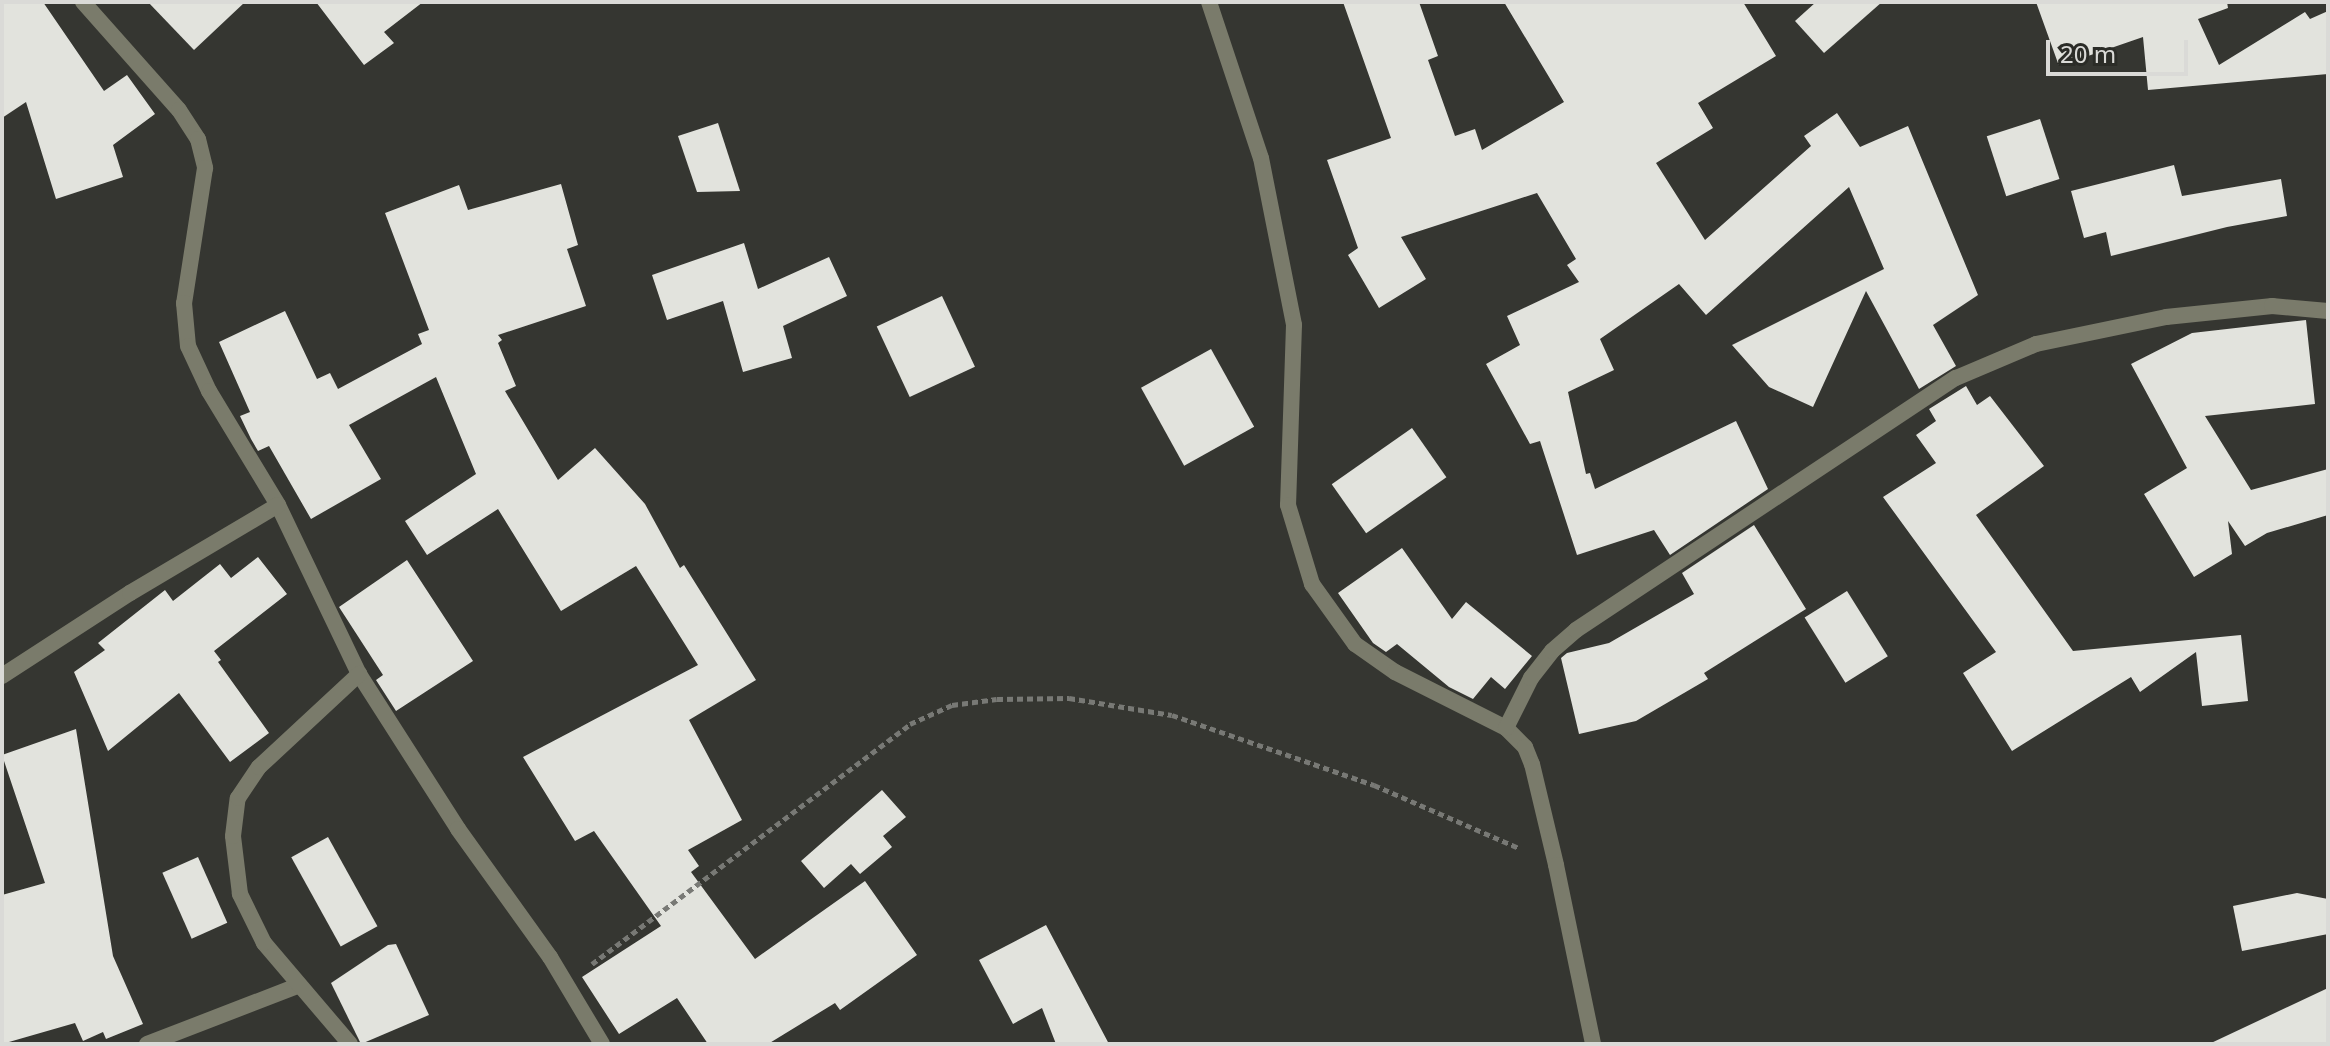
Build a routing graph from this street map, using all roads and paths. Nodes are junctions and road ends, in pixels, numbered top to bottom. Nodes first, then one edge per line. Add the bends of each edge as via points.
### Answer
1 (83, 2) edge
2 (1209, 2) edge
3 (2328, 311) edge
4 (278, 505) junction
5 (359, 674) junction
6 (2, 676) edge
7 (1506, 728) junction
8 (1556, 865) junction
9 (566, 984) junction
10 (297, 986) junction
11 (147, 1044) edge
12 (350, 1044) edge
13 (602, 1044) edge
14 (1593, 1044) edge

1 - 4 street via 179,110 198,139 205,168 184,303 188,346
2 - 7 street via 1261,158 1294,325 1288,505 1312,584 1355,644 1395,672
3 - 7 street via 2272,306 2166,317 2036,344 1956,378 1576,630 1531,678
4 - 5 street
4 - 6 street
5 - 9 street
5 - 10 street via 259,767 238,798 233,836 240,894 264,943
7 - 8 street via 1525,747 1532,764
8 - 9 path via 1374,785 1172,715 1069,698 997,699 952,705 910,724
8 - 14 street
9 - 13 street
10 - 11 street
10 - 12 street

